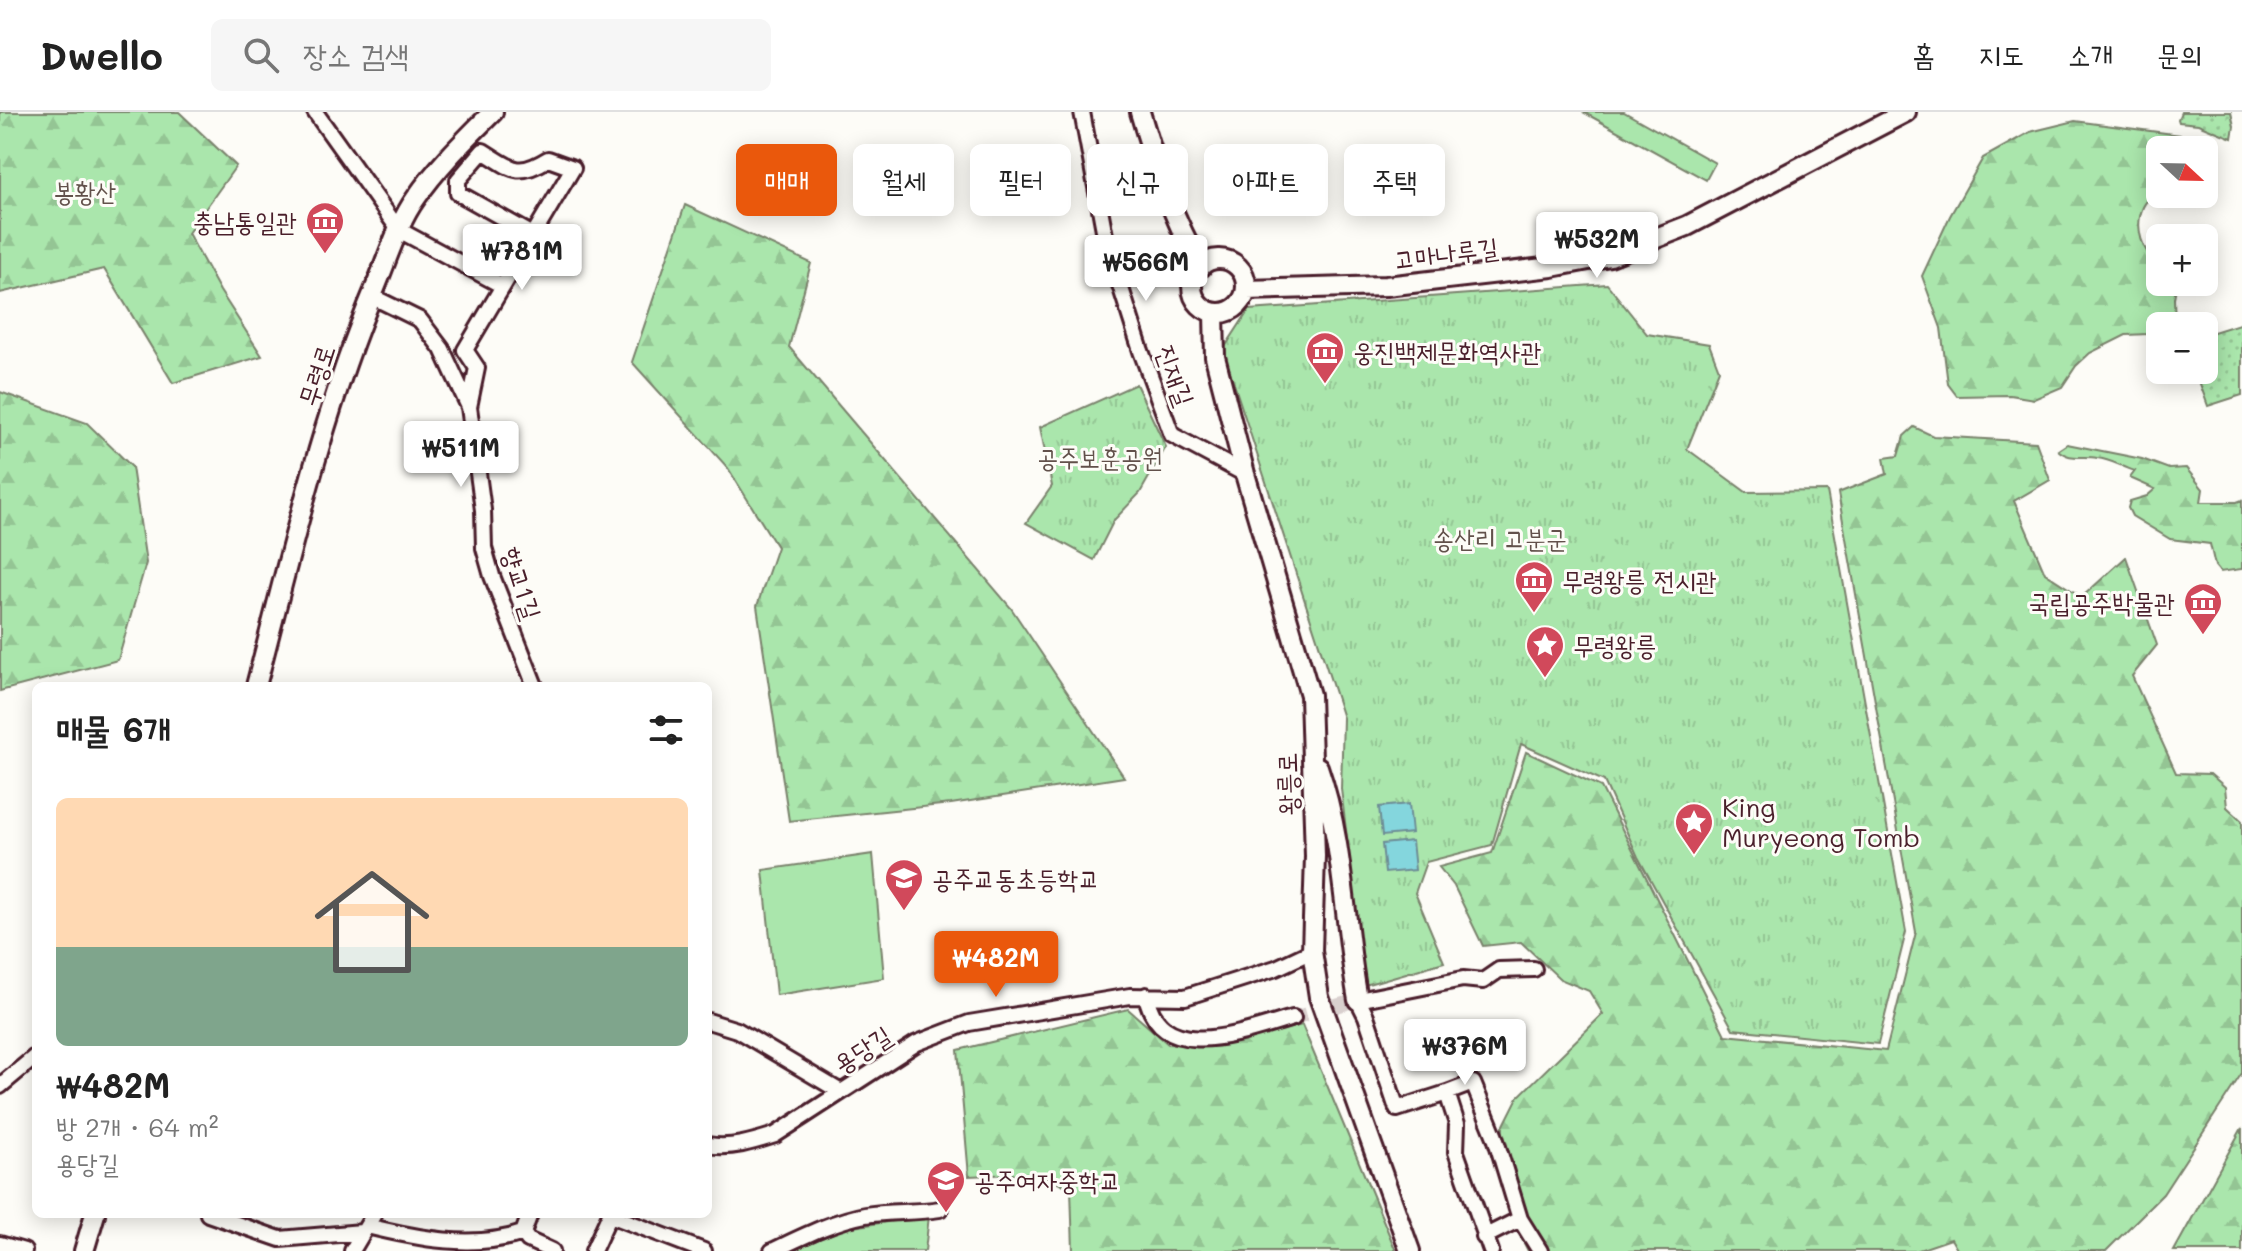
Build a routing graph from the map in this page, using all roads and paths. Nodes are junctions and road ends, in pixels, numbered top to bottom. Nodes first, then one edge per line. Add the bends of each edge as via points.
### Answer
1 (315, 112) edge
2 (493, 112) edge
3 (1082, 112) edge
4 (1140, 112) edge
5 (1906, 112) edge
6 (399, 230) junction
7 (533, 235) junction
8 (1201, 267) junction
9 (503, 286) junction
10 (1246, 290) junction
11 (371, 296) junction
12 (1214, 313) junction
13 (469, 407) junction
14 (1245, 474) junction
15 (257, 682) edge
16 (533, 682) edge
17 (1312, 749) junction
18 (1312, 951) junction
19 (1534, 969) dead end
20 (1146, 995) junction
21 (1358, 1000) junction
22 (1293, 1018) tunnel mouth
23 (712, 1025) edge
24 (32, 1059) edge
25 (0, 1086) edge
26 (841, 1092) junction
27 (1447, 1093) junction
28 (712, 1146) edge
29 (940, 1209) dead end
30 (94, 1218) edge
31 (220, 1218) edge
32 (529, 1218) edge
33 (609, 1218) edge
34 (618, 1218) edge
35 (1520, 1219) junction
36 (368, 1224) edge
37 (523, 1233) junction
38 (0, 1244) edge
39 (1488, 1244) edge
40 (24, 1251) edge
41 (84, 1251) edge
42 (352, 1251) edge
43 (552, 1251) edge
44 (593, 1251) edge
45 (704, 1251) edge
46 (772, 1251) edge
47 (1410, 1251) edge
48 (1540, 1251) edge

1 - 6 street
2 - 6 main road, 무령로 via 415,199
3 - 14 street, 진재길 via 1106,241 1172,435
4 - 8 main road via 1181,234
5 - 10 main road, 고마나루길 via 1687,226 1610,256 1386,286
6 - 9 street
6 - 11 main road, 무령로
7 - 7 street via 458,193 458,180 483,151 516,172 548,159 573,168
7 - 9 street
8 - 10 main road via 1213,260 1230,261 1243,273
8 - 12 main road via 1193,278 1194,296
9 - 13 street via 465,350 477,368
10 - 12 main road via 1232,310
11 - 13 street, 향교1길 via 420,320 442,349
11 - 15 main road, 무령로 via 346,362
12 - 14 main road, 왕릉로 via 1215,357
13 - 16 street, 향교1길 via 484,548
14 - 17 main road, 왕릉로 via 1310,695
17 - 18 main road, 왕릉로
17 - 21 main road via 1335,833
18 - 20 street, 용당길 via 1185,997
18 - 47 main road, 왕릉로 via 1319,997
19 - 21 street via 1499,970 1483,981 1463,979
20 - 22 street via 1149,1012 1162,1028 1201,1040
20 - 26 street, 용당길 via 969,1023 917,1043
21 - 27 street via 1397,1109
23 - 26 street via 737,1030
24 - 25 street
26 - 28 street, 용당길 via 775,1135
27 - 35 street via 1473,1083
27 - 39 street via 1457,1124 1456,1152
29 - 46 street via 863,1215
30 - 41 main road
31 - 36 street via 280,1239
32 - 37 street
33 - 44 street
34 - 45 street
35 - 39 street
35 - 48 street
36 - 37 street via 460,1241
36 - 42 street
37 - 43 street
38 - 40 street

